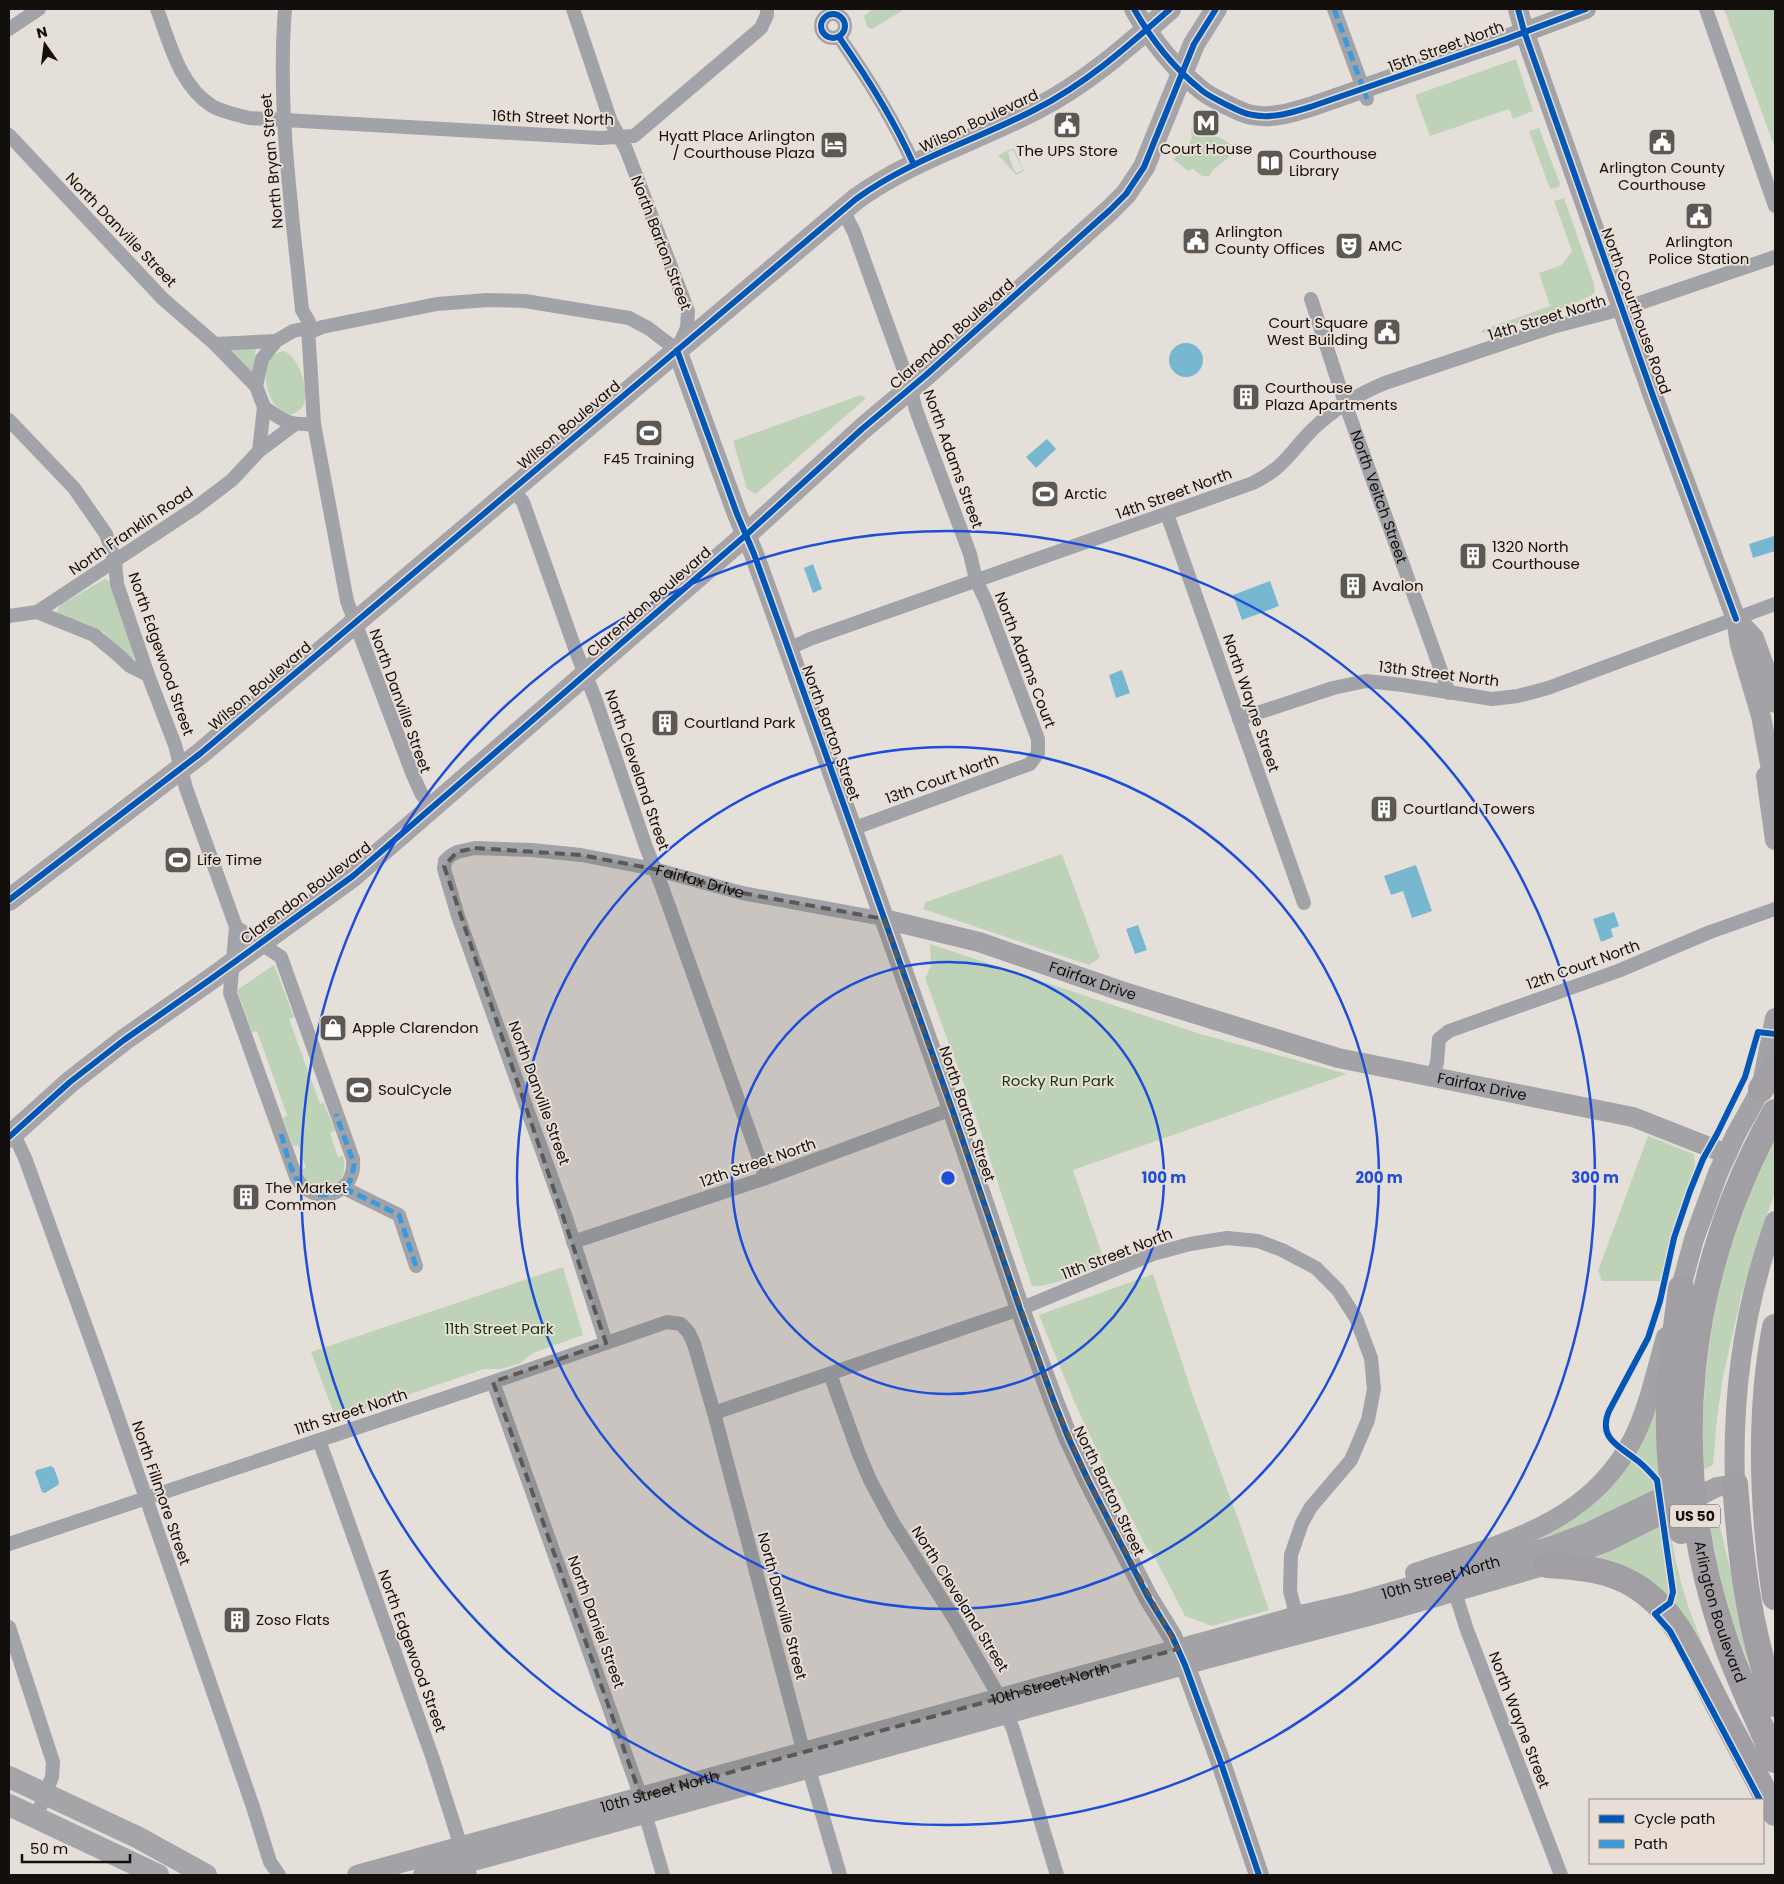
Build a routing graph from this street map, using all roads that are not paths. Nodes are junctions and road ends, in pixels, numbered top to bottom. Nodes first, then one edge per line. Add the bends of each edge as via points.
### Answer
1 (39, 9) edge
2 (157, 9) edge
3 (285, 9) edge
4 (573, 9) edge
5 (767, 9) edge
6 (1134, 9) edge
7 (1170, 9) edge
8 (1216, 9) edge
9 (1334, 9) edge
10 (1518, 9) edge
11 (1586, 9) edge
12 (1706, 9) edge
13 (9, 29) edge
14 (1146, 29) junction
15 (1524, 31) junction
16 (839, 37) dead end
17 (1182, 73) junction
18 (1365, 94) junction
19 (284, 121) junction
20 (9, 135) edge
21 (619, 138) junction
22 (914, 165) junction
23 (1775, 206) edge
24 (843, 210) junction
25 (1775, 257) edge
26 (1311, 299) dead end
27 (1622, 309) junction
28 (302, 310) junction
29 (293, 331) junction
30 (308, 331) junction
31 (276, 341) junction
32 (215, 344) junction
33 (677, 350) junction
34 (256, 386) junction
35 (910, 387) junction
36 (1345, 403) junction
37 (264, 408) junction
38 (9, 420) edge
39 (294, 424) junction
40 (314, 424) junction
41 (259, 452) junction
42 (512, 489) junction
43 (1167, 514) junction
44 (746, 535) junction
45 (115, 561) junction
46 (976, 580) junction
47 (1775, 604) edge
48 (37, 612) junction
49 (9, 616) edge
50 (356, 620) junction
51 (1736, 620) junction
52 (788, 649) junction
53 (148, 674) junction
54 (586, 674) junction
55 (1449, 693) junction
56 (1771, 710) edge
57 (1239, 719) junction
58 (1766, 747) junction
59 (1038, 753) joint
60 (181, 768) junction
61 (1775, 791) edge
62 (432, 808) junction
63 (852, 830) junction
64 (1775, 840) edge
65 (450, 856) joint
66 (654, 869) junction
67 (9, 900) edge
68 (1304, 903) dead end
69 (1775, 909) edge
70 (884, 919) junction
71 (236, 927) junction
72 (262, 943) junction
73 (232, 964) junction
74 (1775, 1018) edge
75 (1775, 1068) edge
76 (1432, 1077) junction
77 (1761, 1089) junction
78 (952, 1109) junction
79 (1775, 1112) edge
80 (10, 1131) edge
81 (1727, 1154) junction
82 (766, 1178) junction
83 (344, 1188) junction
84 (1775, 1221) edge
85 (573, 1242) junction
86 (416, 1266) dead end
87 (1681, 1288) junction
88 (1020, 1309) junction
89 (1775, 1327) edge
90 (606, 1343) junction
91 (694, 1344) joint
92 (830, 1374) junction
93 (493, 1382) junction
94 (714, 1413) junction
95 (319, 1440) junction
96 (1726, 1480) junction
97 (145, 1498) junction
98 (1650, 1511) junction
99 (9, 1544) edge
100 (1547, 1565) junction
101 (1452, 1584) junction
102 (1775, 1597) edge
103 (1297, 1622) junction
104 (9, 1627) edge
105 (1182, 1657) junction
106 (1731, 1658) junction
107 (1775, 1704) edge
108 (1003, 1706) junction
109 (807, 1760) junction
110 (1775, 1760) edge
111 (9, 1777) edge
112 (45, 1793) junction
113 (9, 1805) edge
114 (643, 1806) junction
115 (1775, 1813) edge
116 (36, 1818) junction
117 (466, 1862) edge
118 (158, 1875) edge
119 (206, 1875) edge
120 (278, 1875) edge
121 (357, 1875) edge
122 (424, 1875) edge
123 (663, 1875) edge
124 (840, 1875) edge
125 (1057, 1875) edge
126 (1259, 1875) edge
127 (1561, 1875) edge

1 - 13 street
2 - 19 street via 189,86 212,106 249,118
3 - 19 street, North Bryan Street via 282,46
4 - 21 street, North Barton Street
5 - 21 street, 16th Street North via 762,28 634,136
6 - 14 main road
7 - 14 main road, Wilson Boulevard
8 - 17 main road, Clarendon Boulevard via 1194,44
9 - 18 street
10 - 15 main road, North Courthouse Road
11 - 15 main road, 15th Street North
12 - 23 street
14 - 17 main road
14 - 22 main road, Wilson Boulevard via 1112,59 1056,98
15 - 18 main road, 15th Street North
15 - 27 main road, North Courthouse Road
16 - 22 street via 858,63
17 - 18 main road, 15th Street North via 1200,90 1253,115 1281,115
17 - 35 main road, Clarendon Boulevard via 1144,167 1126,194
19 - 21 street, 16th Street North
19 - 28 street, North Bryan Street
20 - 32 street, North Danville Street via 163,299
21 - 33 street, North Barton Street via 688,311 687,328
22 - 24 main road, Wilson Boulevard via 881,182
24 - 33 main road, Wilson Boulevard
24 - 35 street, North Adams Street
25 - 27 street, 14th Street North
26 - 36 street, North Veitch Street
27 - 36 street, 14th Street North via 1552,327 1385,383
27 - 51 main road, North Courthouse Road
28 - 29 street, North Bryan Street
28 - 30 street, North Bryan Street via 309,322
29 - 30 street
29 - 31 street
30 - 33 street via 437,304 526,301 629,318
30 - 40 street, North Danville Street
31 - 32 street
31 - 34 street via 262,359
32 - 34 street, North Danville Street
33 - 42 main road, Wilson Boulevard
33 - 44 main road, North Barton Street
34 - 37 street
35 - 44 main road, Clarendon Boulevard
35 - 46 street, North Adams Street via 970,554
36 - 43 street, 14th Street North via 1312,430 1284,463 1267,476
36 - 55 street, North Veitch Street
37 - 39 street
37 - 41 street
38 - 45 street, North Edgewood Street via 74,488 106,534
39 - 40 street
39 - 41 street
40 - 50 street, North Danville Street via 347,601
41 - 45 street, North Franklin Road via 232,480
42 - 50 main road, Wilson Boulevard
42 - 54 street, North Cleveland Street via 523,502
43 - 46 street, 14th Street North
43 - 57 street, North Wayne Street
44 - 52 main road, North Barton Street
44 - 54 main road, Clarendon Boulevard
45 - 48 street, North Franklin Road
45 - 53 street, North Edgewood Street via 117,584
46 - 52 street, 14th Street North
46 - 59 street, North Adams Court via 1038,739
47 - 51 street, 13th Street North
48 - 49 street, North Franklin Road
48 - 53 street via 94,636 130,666
50 - 60 main road, Wilson Boulevard
50 - 62 street, North Danville Street via 413,775
51 - 55 street, 13th Street North via 1534,692 1492,698
51 - 56 main road, North Courthouse Road via 1754,638 1770,679
52 - 63 main road, North Barton Street
53 - 60 street, North Edgewood Street
54 - 62 main road, Clarendon Boulevard
54 - 66 street, North Cleveland Street
55 - 57 street, 13th Street North via 1366,681 1333,688
56 - 58 main road, North Courthouse Road
57 - 68 street, North Wayne Street
58 - 61 main road, North Courthouse Road
58 - 64 main road via 1766,779
59 - 63 street, 13th Court North via 1030,764
60 - 67 main road, Wilson Boulevard
60 - 71 street, North Edgewood Street
62 - 72 main road, Clarendon Boulevard via 341,886
63 - 70 main road, North Barton Street
65 - 66 street, Fairfax Drive via 475,848 532,850 581,855
65 - 85 street, North Danville Street via 444,868 458,916
66 - 70 street, Fairfax Drive via 742,893
66 - 82 street, North Cleveland Street
69 - 76 street, 12th Court North via 1618,971 1449,1031 1439,1039
70 - 76 main road, Fairfax Drive via 979,942 1128,993 1338,1058
70 - 78 main road, North Barton Street
71 - 72 street
71 - 73 street, North Edgewood Street
72 - 73 main road, Clarendon Boulevard
72 - 83 street via 281,957 354,1164 352,1177
73 - 80 main road, Clarendon Boulevard via 124,1040
73 - 83 street, North Edgewood Street via 230,993 292,1169 303,1188 315,1194 324,1195
74 - 77 main road
75 - 77 highway
76 - 81 main road, Fairfax Drive via 1633,1117
77 - 81 main road
78 - 82 street, 12th Street North
78 - 88 main road, North Barton Street
79 - 106 highway, Arlington Boulevard / US 50 via 1739,1184 1718,1243 1701,1312 1691,1384 1689,1448 1698,1536 1708,1585
80 - 97 street, North Fillmore Street via 32,1176
81 - 87 main road via 1702,1216
82 - 85 street, 12th Street North
83 - 86 street via 399,1216
84 - 96 main road via 1757,1279 1741,1357
85 - 90 street, North Danville Street
87 - 103 main road via 1647,1404 1633,1438 1610,1474 1584,1500 1530,1533 1350,1595
87 - 106 highway via 1672,1360 1669,1427 1675,1500 1696,1601
88 - 92 street, 11th Street North
88 - 103 street, 11th Street North via 1154,1254 1227,1238 1258,1241 1282,1250 1316,1268 1338,1290 1356,1318 1371,1358 1372,1407 1351,1460 1311,1507 1302,1523 1291,1555 1290,1591
88 - 105 main road, North Barton Street via 1068,1437 1148,1597
89 - 102 highway via 1766,1390 1764,1494
90 - 91 street, 11th Street North via 667,1322 681,1324
90 - 93 street, 11th Street North
91 - 94 street, North Danville Street
92 - 94 street, 11th Street North
92 - 108 street, North Cleveland Street via 870,1480
93 - 95 street, 11th Street North
93 - 114 street, North Daniel Street
94 - 109 street, North Danville Street
95 - 97 street, 11th Street North
95 - 117 street, North Edgewood Street via 433,1759
96 - 98 main road, 10th Street North
96 - 107 highway via 1748,1605 1760,1659
97 - 99 street, 11th Street North
97 - 120 street, North Fillmore Street via 270,1862
98 - 100 main road, 10th Street North via 1585,1551
98 - 101 main road, 10th Street North
100 - 101 main road, 10th Street North
100 - 115 highway via 1588,1568 1612,1574 1635,1586 1662,1609 1684,1640
101 - 103 main road, 10th Street North
101 - 127 street, North Wayne Street
103 - 105 main road, 10th Street North
104 - 112 street via 52,1754 52,1777
105 - 108 main road, 10th Street North
105 - 126 main road, North Barton Street
106 - 110 highway, Arlington Boulevard / US 50
108 - 109 main road, 10th Street North
108 - 125 street, North Cleveland Street via 1013,1729
109 - 114 main road, 10th Street North
109 - 124 street, North Danville Street
111 - 112 main road
112 - 116 street
112 - 119 main road
113 - 116 main road
114 - 117 main road, 10th Street North
114 - 123 street, North Daniel Street
116 - 118 main road
117 - 121 main road, 10th Street North
117 - 122 main road, 10th Street North

